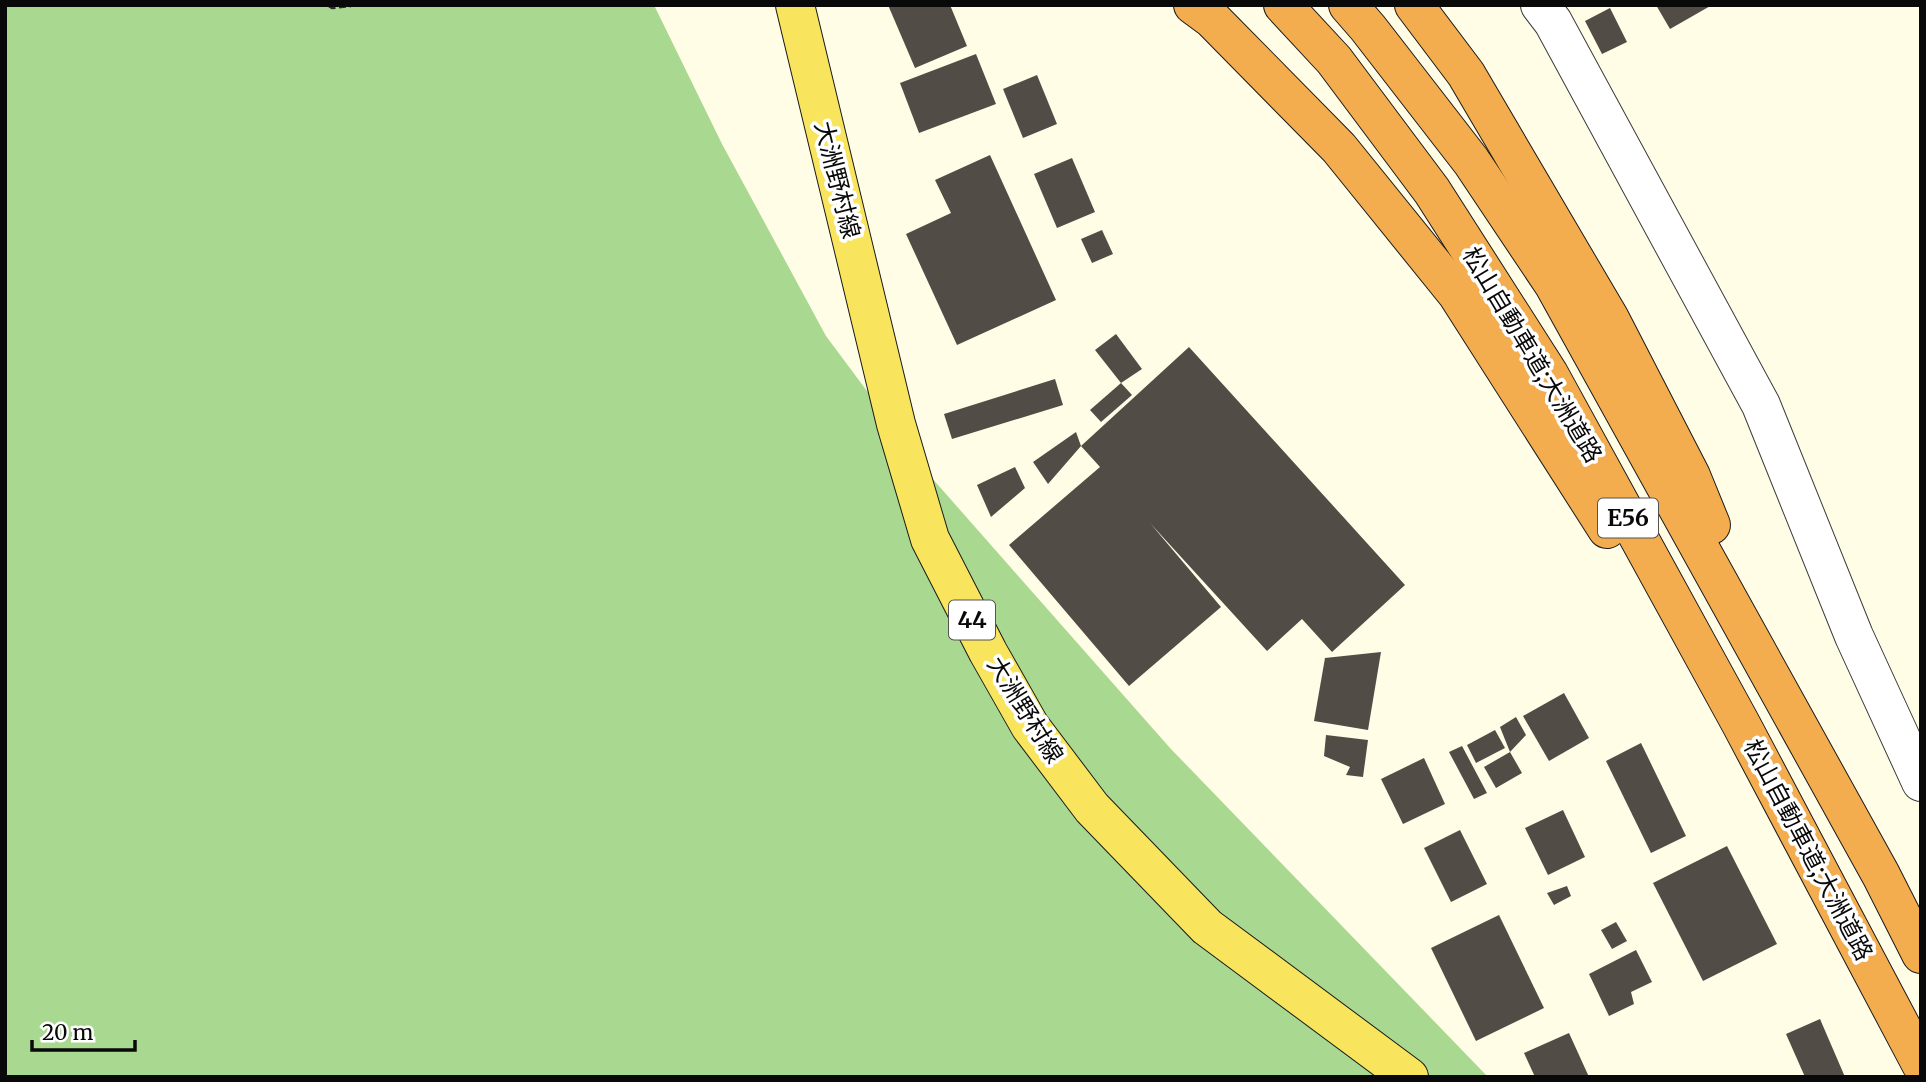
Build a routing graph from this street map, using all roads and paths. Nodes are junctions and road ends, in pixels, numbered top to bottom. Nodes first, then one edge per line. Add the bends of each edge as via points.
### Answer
1 (329, 5) edge
2 (351, 5) edge
3 (795, 5) edge
4 (1193, 5) edge
5 (1283, 5) edge
6 (1348, 5) edge
7 (1414, 5) edge
8 (1540, 5) edge
9 (1774, 681) junction
10 (1741, 724) junction
11 (1921, 782) edge
12 (1921, 954) edge
13 (1921, 1064) edge
14 (1409, 1077) edge

1 - 2 path
3 - 14 main road, 大洲野村線 / 44 via 896,425 930,539 1030,726 1092,808 1207,927
4 - 10 highway via 1339,148 1457,294 1638,577
5 - 10 highway, 松山自動車道;大洲道路 / E56 via 1334,60 1432,191 1549,374
6 - 9 highway, 松山自動車道;大洲道路 / E56 via 1471,161 1554,285
7 - 9 highway via 1466,74 1611,319 1691,476
8 - 11 street via 1761,405 1853,636
9 - 12 highway, 松山自動車道;大洲道路 / E56
10 - 13 highway, 松山自動車道;大洲道路 / E56

